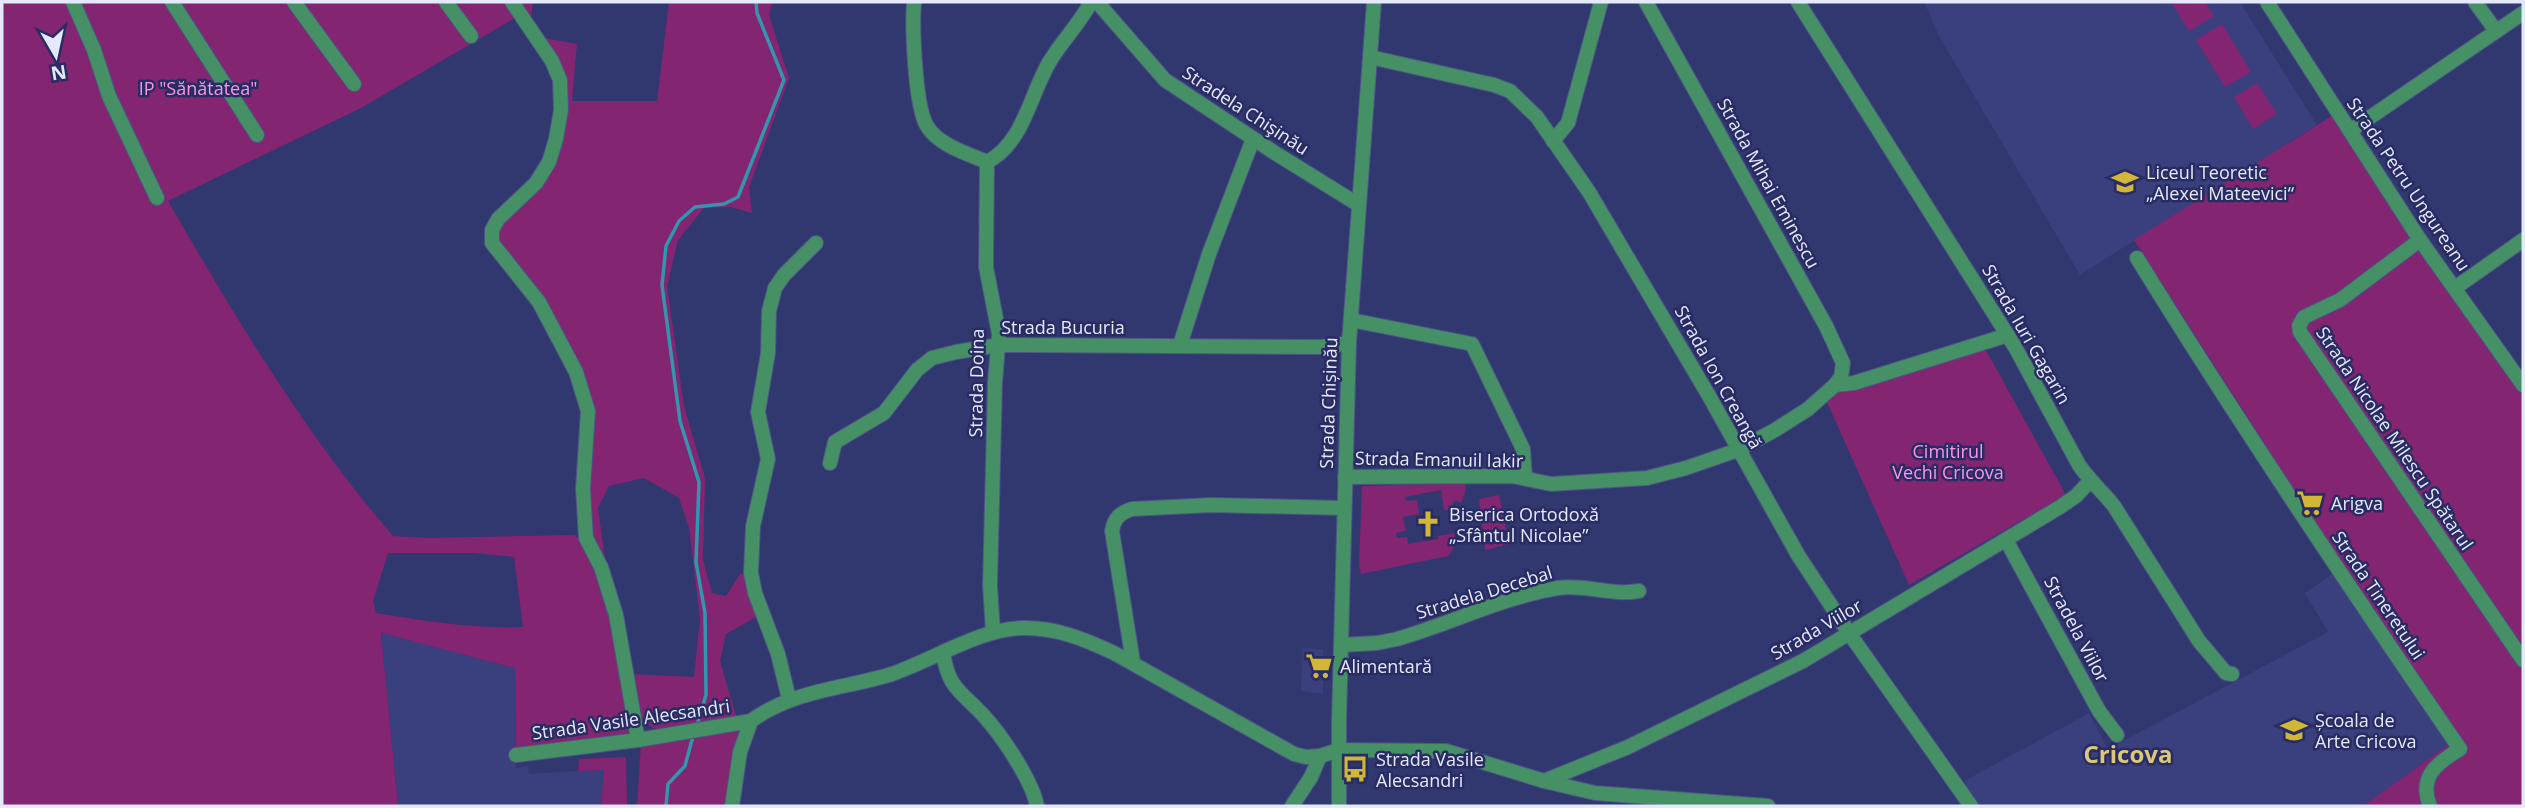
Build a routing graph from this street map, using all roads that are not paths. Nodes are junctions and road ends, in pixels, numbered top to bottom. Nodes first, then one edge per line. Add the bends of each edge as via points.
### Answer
1 (73, 2) edge
2 (172, 2) edge
3 (294, 2) edge
4 (446, 2) edge
5 (512, 2) edge
6 (914, 2) edge
7 (1091, 2) edge
8 (1097, 2) edge
9 (1374, 2) edge
10 (1601, 2) edge
11 (1646, 2) edge
12 (1798, 2) edge
13 (2267, 2) edge
14 (2475, 2) edge
15 (2523, 13) edge
16 (2496, 32) junction
17 (471, 36) dead end
18 (1370, 57) junction
19 (354, 84) dead end
20 (2350, 131) junction
21 (257, 135) dead end
22 (1253, 139) junction
23 (1553, 141) junction
24 (987, 162) junction
25 (156, 198) dead end
26 (1359, 205) junction
27 (2420, 240) junction
28 (2523, 240) edge
29 (816, 243) dead end
30 (2137, 258) dead end
31 (2455, 288) junction
32 (1351, 320) junction
33 (2008, 335) junction
34 (1349, 343) junction
35 (999, 345) junction
36 (1180, 345) junction
37 (1835, 385) junction
38 (2523, 385) edge
39 (1738, 450) junction
40 (830, 463) dead end
41 (1345, 477) junction
42 (1525, 477) junction
43 (2090, 481) junction
44 (1344, 508) junction
45 (2006, 540) junction
46 (1639, 591) dead end
47 (993, 632) junction
48 (1849, 633) junction
49 (1340, 645) junction
50 (943, 653) junction
51 (2523, 660) edge
52 (1133, 662) junction
53 (2232, 674) dead end
54 (789, 699) junction
55 (751, 721) junction
56 (2117, 735) dead end
57 (638, 740) junction
58 (1339, 750) junction
59 (516, 755) dead end
60 (1320, 756) junction
61 (1544, 781) junction
62 (1716, 805) edge
63 (732, 806) edge
64 (1037, 806) edge
65 (1292, 806) edge
66 (1339, 806) edge
67 (1768, 806) edge
68 (1971, 806) edge
69 (2430, 806) edge

1 - 25 street
2 - 21 street
3 - 19 street
4 - 17 street
5 - 57 street via 552,61 560,80 561,110 549,162 536,183 498,219 492,243 539,302 576,373 588,411 583,489 586,538 601,567 615,615
6 - 24 street via 919,91 927,128 956,149
7 - 24 street via 1048,65 1012,140
8 - 22 street, Stradela Chişinău via 1165,80
9 - 18 street, Strada Chișinău
10 - 23 street via 1568,124
11 - 37 street, Strada Mihai Eminescu via 1826,326 1843,363
12 - 33 street, Strada Iuri Gagarin
13 - 20 street, Strada Petru Ungureanu
14 - 16 street
15 - 16 street
16 - 20 street
18 - 23 street, Strada Ion Creangă via 1510,91 1537,117
18 - 26 street, Strada Chișinău
20 - 27 street, Strada Petru Ungureanu
22 - 26 street, Stradela Chişinău
22 - 36 street
23 - 39 street, Strada Ion Creangă via 1667,322
24 - 35 street, Strada Doina via 986,267
26 - 32 street, Strada Chișinău
27 - 31 street, Strada Petru Ungureanu
27 - 51 street, Strada Nicolae Milescu Spătarul via 2340,300 2304,317 2300,332
28 - 31 street
29 - 54 street via 775,288 758,412 768,459 753,526 751,573
30 - 69 street, Strada Tineretului via 2317,539 2460,748 2429,774
31 - 38 street, Strada Petru Ungureanu
32 - 34 street, Strada Chișinău
32 - 42 street via 1472,344 1523,449
33 - 37 street
33 - 43 street, Strada Iuri Gagarin
34 - 36 street, Strada Bucuria via 1322,347
34 - 41 street, Strada Chișinău
35 - 36 street, Strada Bucuria
35 - 40 street, Strada Bucuria via 932,358 884,413 835,442
35 - 47 street, Strada Doina via 990,585
37 - 39 street, Strada Emanuil Iakir via 1808,409
39 - 42 street, Strada Emanuil Iakir via 1647,478 1551,484
39 - 48 street, Strada Ion Creangă
41 - 42 street, Strada Emanuil Iakir
41 - 44 street, Strada Chișinău
43 - 45 street, Strada Viilor via 2076,496
43 - 53 street, Strada Iuri Gagarin via 2114,506 2199,640 2226,673
44 - 49 street, Strada Chișinău
44 - 52 street via 1211,505 1123,512 1112,531
45 - 48 street, Strada Viilor
45 - 56 street, Stradela Viilor via 2099,711
46 - 49 street, Stradela Decebal via 1559,588 1397,639
47 - 50 street, Strada Vasile Alecsandri
47 - 52 street, Strada Vasile Alecsandri via 1044,628 1085,639
48 - 61 street, Strada Viilor via 1702,712
48 - 68 street, Strada Ion Creangă
49 - 58 street, Strada Chișinău
50 - 54 street, Strada Vasile Alecsandri via 882,677
50 - 64 street via 950,681 985,717 1030,786
52 - 60 street, Strada Vasile Alecsandri via 1274,744 1294,754
54 - 55 street, Strada Vasile Alecsandri
55 - 57 street, Strada Vasile Alecsandri
55 - 63 street, Strada Vasile Alecsandri via 740,752
57 - 59 street, Strada Vasile Alecsandri
58 - 60 street, Strada Vasile Alecsandri
58 - 61 street, Strada Vasile Alecsandri via 1446,751
58 - 66 street, Strada Chișinău
60 - 65 street
61 - 62 street, Strada Vasile Alecsandri via 1595,793
62 - 67 street, Strada Vasile Alecsandri

